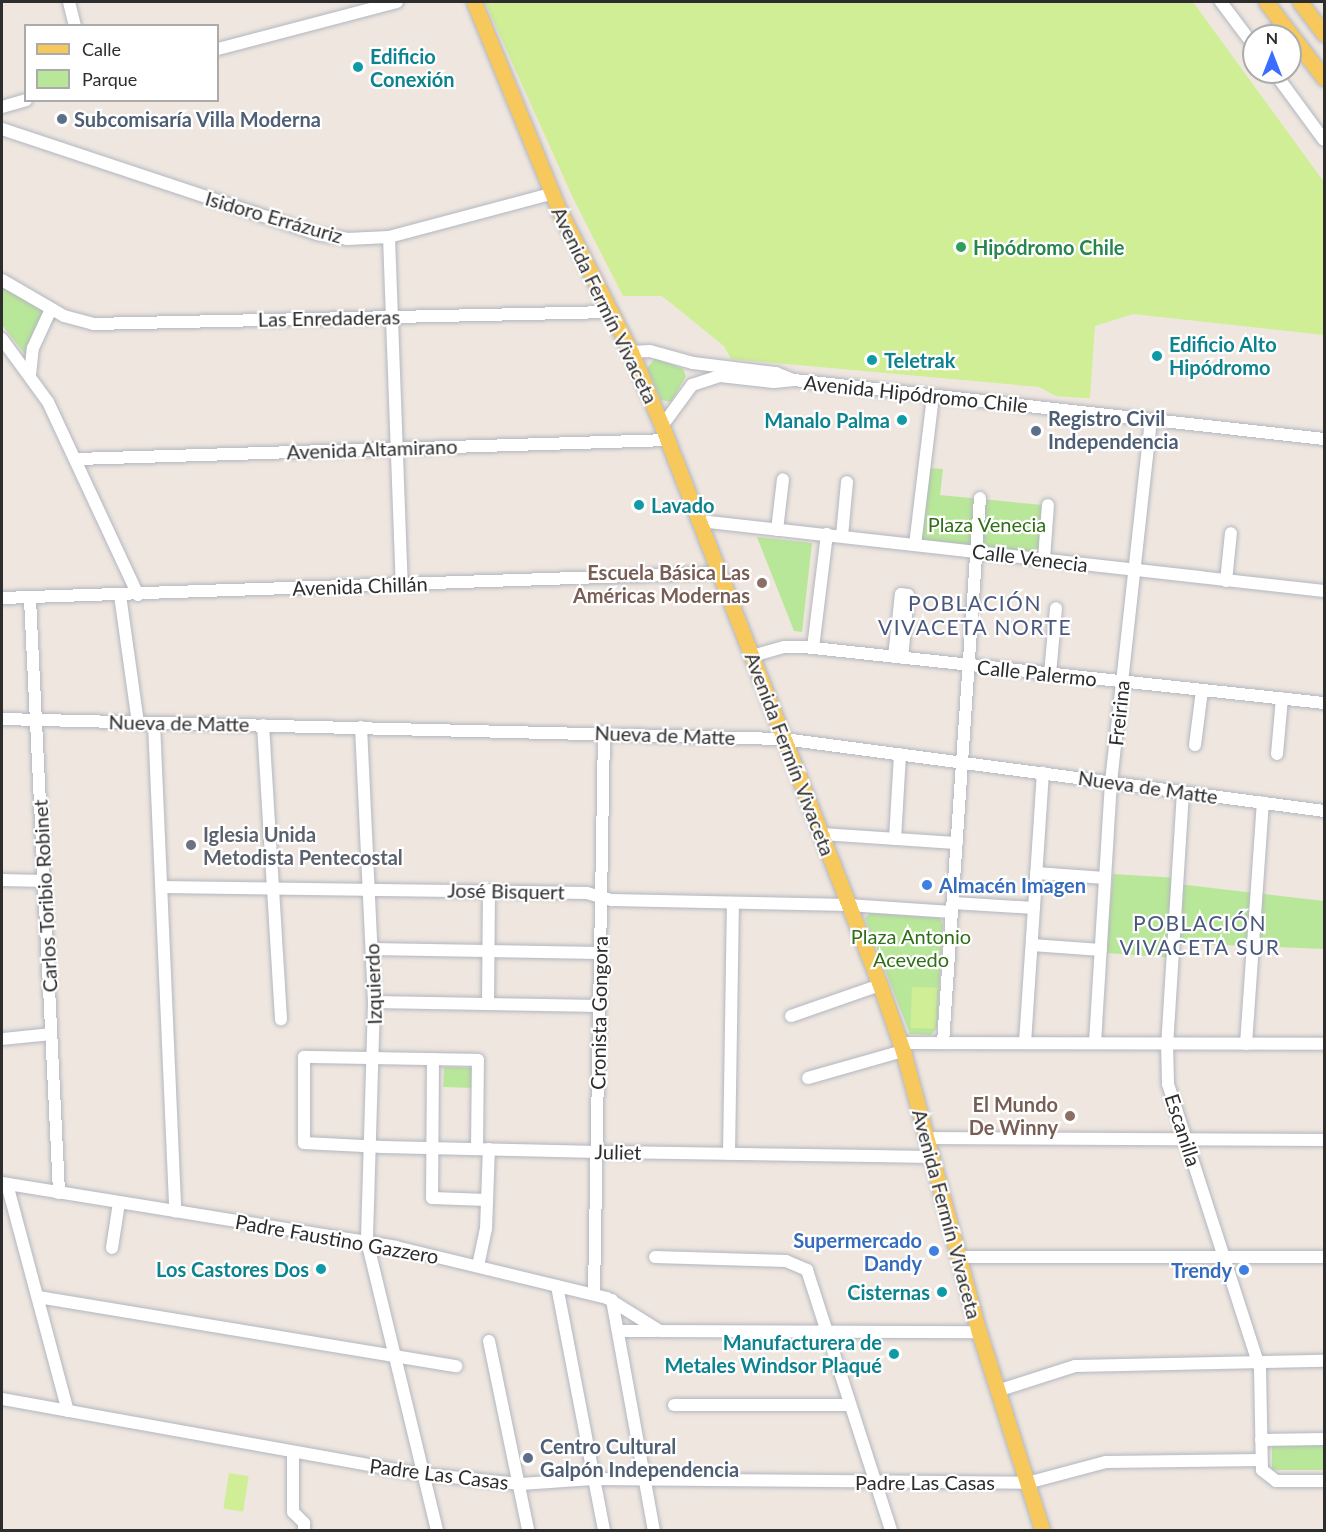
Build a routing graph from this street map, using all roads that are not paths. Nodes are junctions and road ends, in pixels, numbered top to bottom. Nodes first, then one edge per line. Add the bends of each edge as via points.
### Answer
1 (69, 2) edge
2 (397, 2) edge
3 (474, 2) edge
4 (1221, 2) edge
5 (1266, 2) edge
6 (1300, 2) edge
7 (74, 24) edge
8 (1283, 24) edge
9 (1242, 29) edge
10 (1324, 33) edge
11 (219, 49) edge
12 (1302, 49) edge
13 (1324, 78) edge
14 (1283, 84) edge
15 (24, 101) edge
16 (2, 107) edge
17 (2, 129) edge
18 (1324, 141) edge
19 (551, 194) junction
20 (389, 237) junction
21 (2, 280) edge
22 (51, 309) junction
23 (610, 312) junction
24 (392, 317) junction
25 (2, 339) edge
26 (631, 352) junction
27 (30, 375) junction
28 (794, 380) junction
29 (933, 396) junction
30 (1151, 420) junction
31 (665, 433) junction
32 (1324, 438) edge
33 (397, 449) junction
34 (77, 459) junction
35 (783, 479) dead end
36 (848, 482) dead end
37 (980, 498) dead end
38 (1048, 505) dead end
39 (700, 521) junction
40 (777, 530) junction
41 (1231, 533) dead end
42 (826, 534) junction
43 (842, 536) junction
44 (915, 545) junction
45 (975, 551) junction
46 (1044, 559) junction
47 (1135, 570) junction
48 (719, 573) junction
49 (1226, 581) junction
50 (402, 584) junction
51 (1324, 591) edge
52 (120, 595) junction
53 (138, 595) junction
54 (2, 598) edge
55 (30, 599) junction
56 (1056, 608) dead end
57 (902, 623) dead end
58 (813, 648) junction
59 (752, 656) junction
60 (898, 657) junction
61 (968, 665) junction
62 (1050, 674) junction
63 (1122, 682) junction
64 (1202, 690) junction
65 (1282, 698) junction
66 (1324, 703) edge
67 (2, 719) edge
68 (36, 720) junction
69 (138, 723) junction
70 (154, 723) junction
71 (263, 725) junction
72 (361, 727) junction
73 (604, 732) junction
74 (784, 739) junction
75 (1196, 745) dead end
76 (900, 754) junction
77 (1277, 754) dead end
78 (962, 763) junction
79 (1043, 773) junction
80 (1112, 782) junction
81 (1183, 792) junction
82 (1263, 803) junction
83 (1324, 811) edge
84 (821, 834) junction
85 (895, 839) junction
86 (957, 843) junction
87 (1036, 873) junction
88 (1105, 878) junction
89 (2, 880) edge
90 (44, 881) junction
91 (162, 887) junction
92 (273, 888) junction
93 (369, 888) junction
94 (489, 890) junction
95 (601, 897) junction
96 (734, 903) junction
97 (848, 905) junction
98 (952, 907) junction
99 (1034, 908) junction
100 (1032, 945) junction
101 (372, 949) junction
102 (1101, 950) junction
103 (489, 951) junction
104 (600, 952) junction
105 (880, 985) junction
106 (374, 1002) junction
107 (488, 1004) junction
108 (599, 1006) junction
109 (791, 1017) dead end
110 (281, 1019) dead end
111 (51, 1034) junction
112 (2, 1039) edge
113 (944, 1043) junction
114 (1025, 1043) junction
115 (1095, 1043) junction
116 (1167, 1043) junction
117 (1246, 1044) junction
118 (1324, 1044) edge
119 (902, 1047) junction
120 (374, 1058) junction
121 (433, 1059) junction
122 (808, 1078) dead end
123 (926, 1138) junction
124 (1185, 1139) junction
125 (1324, 1140) edge
126 (372, 1146) junction
127 (432, 1148) junction
128 (483, 1149) junction
129 (596, 1151) junction
130 (729, 1154) junction
131 (932, 1157) junction
132 (4, 1184) edge
133 (59, 1193) junction
134 (487, 1200) junction
135 (119, 1203) junction
136 (175, 1212) junction
137 (367, 1241) junction
138 (112, 1248) dead end
139 (655, 1257) dead end
140 (958, 1257) junction
141 (1225, 1257) junction
142 (1324, 1257) edge
143 (477, 1266) junction
144 (556, 1286) junction
145 (594, 1294) junction
146 (38, 1297) junction
147 (612, 1300) junction
148 (618, 1331) junction
149 (660, 1331) junction
150 (826, 1332) junction
151 (979, 1332) junction
152 (489, 1341) dead end
153 (394, 1358) junction
154 (1324, 1361) edge
155 (1258, 1362) junction
156 (456, 1366) dead end
157 (997, 1391) junction
158 (2, 1399) edge
159 (674, 1405) dead end
160 (849, 1405) junction
161 (68, 1411) junction
162 (1324, 1439) edge
163 (1261, 1440) junction
164 (293, 1453) junction
165 (1261, 1460) junction
166 (423, 1474) junction
167 (593, 1479) junction
168 (645, 1480) junction
169 (1324, 1481) edge
170 (875, 1482) junction
171 (1027, 1483) junction
172 (521, 1484) junction
173 (304, 1530) edge
174 (437, 1530) edge
175 (528, 1530) edge
176 (604, 1530) edge
177 (654, 1530) edge
178 (891, 1530) edge
179 (1042, 1530) edge

1 - 7 street
2 - 11 street
3 - 19 main road, Avenida Fermín Vivaceta
4 - 9 street
5 - 8 main road
6 - 10 main road
12 - 13 main road
14 - 18 street
15 - 16 street
17 - 20 street, Isidoro Errázuriz via 317,234 347,239
19 - 20 street, Isidoro Errázuriz
19 - 23 main road, Avenida Fermín Vivaceta
20 - 24 street
21 - 22 street, Las Enredaderas
22 - 24 street, Las Enredaderas via 93,324
22 - 27 street via 33,348
23 - 24 street, Las Enredaderas
23 - 26 main road, Avenida Fermín Vivaceta
24 - 33 street
25 - 27 street
26 - 28 street, Avenida Hipódromo Chile via 650,351 693,363 776,373
26 - 31 main road, Avenida Fermín Vivaceta
27 - 34 street
28 - 29 street, Avenida Hipódromo Chile
28 - 31 street, Avenida Hipódromo Chile via 708,377 686,390
29 - 30 street, Avenida Hipódromo Chile
29 - 44 street
30 - 32 street, Avenida Hipódromo Chile
30 - 47 street, Freirina
31 - 33 street, Avenida Altamirano
31 - 39 main road, Avenida Fermín Vivaceta
33 - 34 street, Avenida Altamirano
33 - 50 street
34 - 53 street
35 - 40 street
36 - 43 street
37 - 45 street
38 - 46 street
39 - 40 street, Calle Venecia
39 - 48 main road, Avenida Fermín Vivaceta
40 - 42 street, Calle Venecia
41 - 49 street
42 - 43 street, Calle Venecia
42 - 58 street
43 - 44 street, Calle Venecia
44 - 45 street, Calle Venecia
45 - 46 street, Calle Venecia
45 - 61 street
46 - 47 street, Calle Venecia
47 - 49 street, Calle Venecia
47 - 63 street, Freirina
48 - 50 street, Avenida Chillán
48 - 59 main road, Avenida Fermín Vivaceta
49 - 51 street, Calle Venecia
50 - 53 street, Avenida Chillán
52 - 53 street, Avenida Chillán
52 - 55 street, Avenida Chillán
52 - 69 street
54 - 55 street, Avenida Chillán
55 - 68 street, Carlos Toribio Robinet
56 - 62 street
57 - 60 street
58 - 59 street, Calle Palermo via 784,647
58 - 60 street, Calle Palermo
59 - 74 main road, Avenida Fermín Vivaceta
60 - 61 street, Calle Palermo
61 - 62 street, Calle Palermo
61 - 78 street
62 - 63 street, Calle Palermo
63 - 64 street, Calle Palermo
63 - 80 street, Freirina
64 - 65 street, Calle Palermo
64 - 75 street
65 - 66 street, Calle Palermo
65 - 77 street
67 - 68 street, Nueva de Matte
68 - 69 street, Nueva de Matte
68 - 90 street, Carlos Toribio Robinet
69 - 70 street, Nueva de Matte
70 - 71 street, Nueva de Matte
70 - 91 street
71 - 72 street, Nueva de Matte
71 - 92 street
72 - 73 street, Nueva de Matte
72 - 93 street, Izquierdo
73 - 74 street, Nueva de Matte
73 - 95 street, Cronista Gongora
74 - 76 street, Nueva de Matte
74 - 84 main road, Avenida Fermín Vivaceta
76 - 78 street, Nueva de Matte
76 - 85 street
78 - 79 street, Nueva de Matte
78 - 86 street
79 - 80 street, Nueva de Matte
79 - 87 street
80 - 81 street, Nueva de Matte
80 - 88 street, Freirina
81 - 82 street, Nueva de Matte
81 - 116 street, Escanilla
82 - 83 street, Nueva de Matte
82 - 117 street
84 - 85 street
84 - 97 main road, Avenida Fermín Vivaceta
85 - 86 street
86 - 98 street
87 - 88 street
87 - 99 street
88 - 102 street, Freirina
89 - 90 street
90 - 111 street, Carlos Toribio Robinet
91 - 92 street, José Bisquert
91 - 136 street
92 - 93 street, José Bisquert
92 - 110 street
93 - 94 street, José Bisquert
93 - 101 street, Izquierdo
94 - 95 street, José Bisquert via 587,893
94 - 103 street
95 - 96 street, José Bisquert
95 - 104 street, Cronista Gongora
96 - 97 street, José Bisquert
96 - 130 street
97 - 98 street, José Bisquert
97 - 105 main road, Avenida Fermín Vivaceta
98 - 99 street, José Bisquert
98 - 113 street
99 - 100 street
100 - 102 street
100 - 114 street
101 - 103 street
101 - 106 street, Izquierdo
102 - 115 street, Freirina
103 - 104 street
103 - 107 street
104 - 108 street, Cronista Gongora
105 - 109 street
105 - 119 main road, Avenida Fermín Vivaceta
106 - 107 street
106 - 120 street, Izquierdo
107 - 108 street
108 - 129 street, Cronista Gongora
111 - 112 street
111 - 133 street, Carlos Toribio Robinet
113 - 114 street
113 - 119 street
114 - 115 street
115 - 116 street
116 - 117 street
116 - 124 street, Escanilla via 1167,1079
117 - 118 street
119 - 122 street
119 - 123 main road, Avenida Fermín Vivaceta
120 - 121 street
120 - 126 street, Izquierdo
120 - 126 street, Juliet via 304,1057 304,1143
121 - 127 street
121 - 128 street via 478,1060
123 - 124 street
123 - 131 main road, Avenida Fermín Vivaceta
124 - 125 street
124 - 141 street, Escanilla
126 - 127 street, Juliet
126 - 137 street, Izquierdo
127 - 128 street, Juliet
127 - 134 street via 432,1198
128 - 129 street, Juliet
128 - 134 street
129 - 130 street, Juliet
129 - 145 street, Cronista Gongora
130 - 131 street, Juliet
131 - 140 main road, Avenida Fermín Vivaceta
132 - 133 street, Padre Faustino Gazzero
132 - 146 street
133 - 135 street, Padre Faustino Gazzero
134 - 143 street via 486,1229
135 - 136 street, Padre Faustino Gazzero
135 - 138 street
136 - 137 street, Padre Faustino Gazzero
137 - 143 street, Padre Faustino Gazzero
137 - 153 street, Izquierdo
139 - 150 street via 797,1263 807,1270
140 - 141 street
140 - 151 main road, Avenida Fermín Vivaceta
141 - 142 street
141 - 155 street, Escanilla
143 - 144 street, Padre Faustino Gazzero
144 - 145 street, Padre Faustino Gazzero
144 - 167 street
145 - 147 street, Padre Faustino Gazzero
146 - 153 street
146 - 161 street
147 - 148 street
147 - 149 street, Padre Faustino Gazzero
148 - 149 street
148 - 168 street
149 - 150 street
150 - 151 street
150 - 160 street
151 - 157 main road, Avenida Fermín Vivaceta
152 - 172 street
153 - 156 street
153 - 166 street, Izquierdo
154 - 155 street
155 - 157 street via 1075,1366
155 - 163 street, Escanilla
157 - 171 main road, Avenida Fermín Vivaceta
158 - 161 street, Padre Las Casas
159 - 160 street
160 - 170 street
161 - 164 street, Padre Las Casas
162 - 163 street
163 - 165 street, Escanilla
164 - 166 street, Padre Las Casas
164 - 173 street via 293,1512 304,1523
165 - 169 street via 1264,1474 1272,1480
165 - 171 street, Padre Las Casas via 1106,1462
166 - 172 street, Padre Las Casas
166 - 174 street, Izquierdo
167 - 168 street, Padre Las Casas
167 - 172 street, Padre Las Casas
167 - 176 street
168 - 170 street, Padre Las Casas
168 - 177 street
170 - 171 street, Padre Las Casas
170 - 178 street
171 - 179 main road, Avenida Fermín Vivaceta
172 - 175 street

